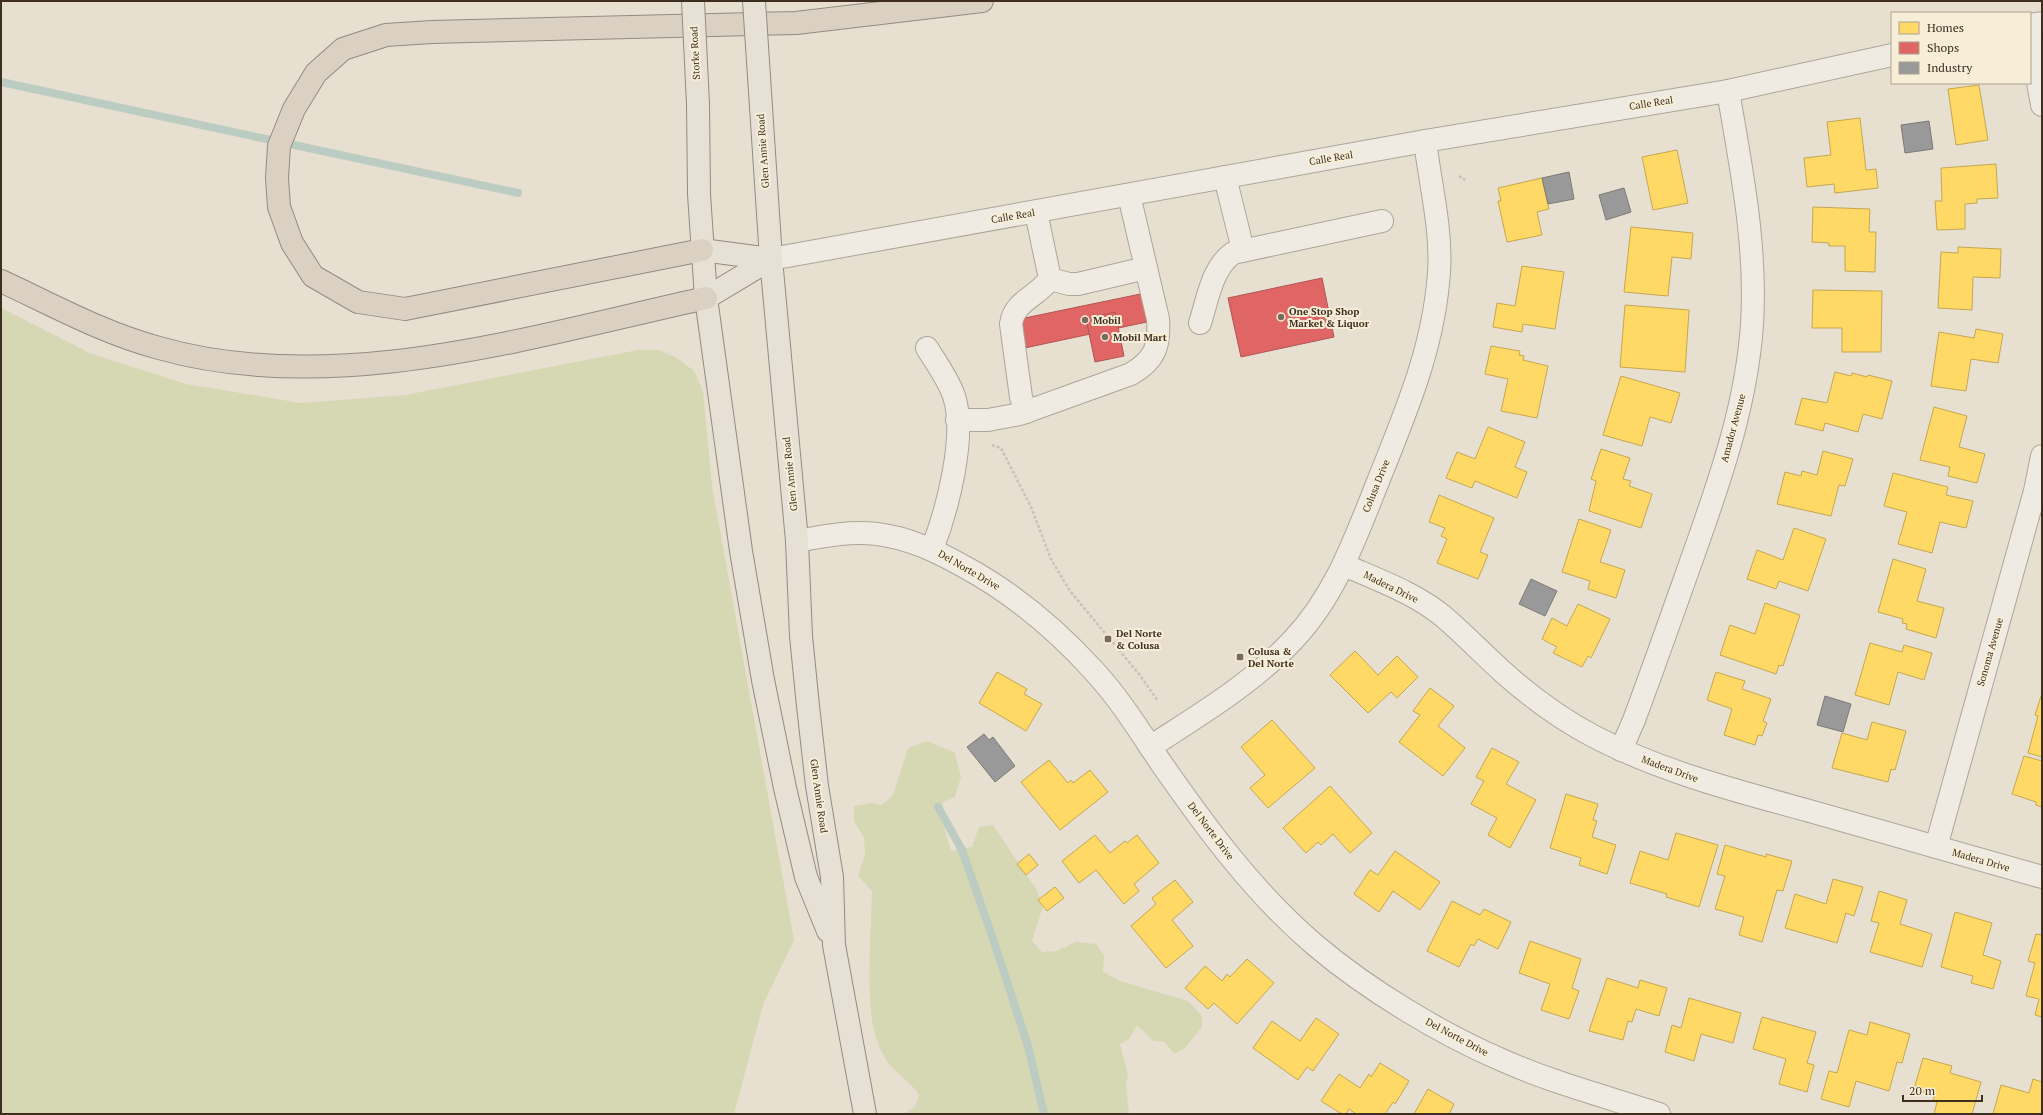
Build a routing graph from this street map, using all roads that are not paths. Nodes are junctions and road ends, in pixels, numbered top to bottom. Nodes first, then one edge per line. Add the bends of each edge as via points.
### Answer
1 (693, 1) edge
2 (754, 1) edge
3 (982, 1) edge
4 (2042, 22) edge
5 (2031, 25) edge
6 (2031, 42) edge
7 (1891, 55) edge
8 (1728, 91) junction
9 (698, 104) joint
10 (2042, 105) edge
11 (1425, 141) junction
12 (1226, 177) junction
13 (1129, 195) junction
14 (1036, 212) junction
15 (1382, 221) dead end
16 (702, 250) junction
17 (1242, 250) junction
18 (770, 259) junction
19 (1146, 268) junction
20 (1050, 279) junction
21 (1, 281) edge
22 (706, 298) junction
23 (1200, 323) dead end
24 (928, 348) dead end
25 (1026, 412) junction
26 (957, 420) junction
27 (2042, 456) edge
28 (796, 541) junction
29 (932, 549) junction
30 (1344, 565) junction
31 (1150, 747) junction
32 (1621, 750) junction
33 (1936, 847) junction
34 (2042, 877) edge
35 (834, 945) junction
36 (865, 1114) edge
37 (1659, 1114) edge

1 - 9 main road, Storke Road, bridge
2 - 18 main road, Glen Annie Road, bridge
3 - 16 highway via 796,23 386,35 343,49 316,74 294,109 280,146 277,178 279,208 292,243 313,276 358,302 405,309
4 - 5 street
6 - 10 street
7 - 8 street, Calle Real
8 - 11 street, Calle Real
8 - 32 street, Amador Avenue via 1744,184 1752,252 1752,324 1744,390 1734,434 1710,508
9 - 16 main road, Glen Annie Road
11 - 12 street, Calle Real
11 - 30 street, Colusa Drive via 1438,232 1436,311 1410,404
12 - 13 street, Calle Real
12 - 17 street
13 - 14 street, Calle Real
13 - 19 street
14 - 18 street, Calle Real
14 - 20 street
15 - 17 street
16 - 18 main road
16 - 22 main road, Glen Annie Road
17 - 23 street via 1233,253 1214,276
18 - 22 main road
18 - 28 main road, Glen Annie Road
19 - 20 street via 1078,284
19 - 25 street via 1159,334 1152,358 1131,374
20 - 25 street via 1012,314 1011,324 1021,397
21 - 22 highway via 100,328 159,348 230,362 316,368 444,356
22 - 35 main road, Glen Annie Road via 741,551 763,680 806,877
24 - 26 street via 945,375 954,398
25 - 26 street via 988,420
26 - 29 street via 955,465 943,520
27 - 33 street, Sonoma Avenue via 2035,491
28 - 29 street, Del Norte Drive via 843,533 878,534
28 - 35 main road, Glen Annie Road via 808,706 817,786 832,876
29 - 31 street, Del Norte Drive via 994,583 1048,624 1095,672 1126,710
30 - 31 street, Colusa Drive via 1326,598 1294,640 1257,674
30 - 32 street, Madera Drive via 1424,603 1552,710 1572,724
31 - 37 street, Del Norte Drive via 1211,834 1252,883 1316,946 1364,981 1449,1034 1502,1061
32 - 33 street, Madera Drive via 1662,768 1719,786
33 - 34 street, Madera Drive
35 - 36 main road, Glen Annie Road

